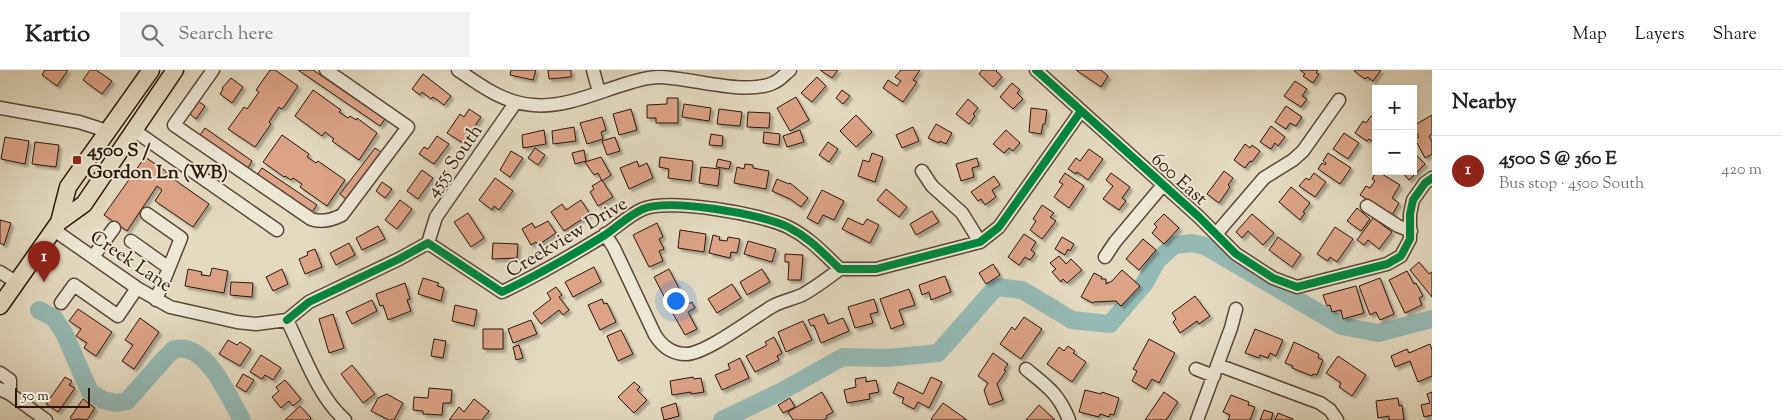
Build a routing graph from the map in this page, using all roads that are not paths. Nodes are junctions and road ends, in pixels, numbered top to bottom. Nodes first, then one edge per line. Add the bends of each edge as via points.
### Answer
1 (151, 70) edge
2 (175, 70) edge
3 (213, 70) edge
4 (326, 70) edge
5 (458, 70) edge
6 (593, 70) edge
7 (790, 70) edge
8 (1040, 72) edge
9 (599, 92) junction
10 (1339, 100) dead end
11 (516, 102) junction
12 (0, 108) edge
13 (1081, 112) junction
14 (107, 131) junction
15 (135, 131) junction
16 (922, 171) dead end
17 (1432, 178) edge
18 (1163, 185) junction
19 (1367, 206) dead end
20 (147, 214) dead end
21 (56, 226) junction
22 (114, 228) dead end
23 (277, 230) dead end
24 (1411, 231) junction
25 (605, 234) junction
26 (1216, 234) junction
27 (131, 242) dead end
28 (980, 242) junction
29 (428, 243) junction
30 (93, 257) junction
31 (1105, 257) dead end
32 (169, 268) junction
33 (840, 270) junction
34 (0, 272) edge
35 (16, 282) junction
36 (137, 288) junction
37 (156, 300) junction
38 (61, 303) dead end
39 (0, 306) edge
40 (1236, 309) dead end
41 (287, 320) junction
42 (1026, 369) dead end
43 (1196, 369) dead end
44 (1216, 370) junction
45 (0, 373) edge
46 (5, 392) edge
47 (46, 420) edge
48 (345, 420) edge
49 (1069, 420) edge
50 (1197, 420) edge
51 (1337, 420) edge

1 - 14 main road
2 - 15 main road
3 - 4 street via 174,125 319,222 342,216 408,127
5 - 11 street via 498,96
6 - 9 street
7 - 9 street via 775,82 759,88 656,77
8 - 13 street, 600 East
9 - 11 street via 551,105
10 - 26 street via 1303,151 1259,182
11 - 29 street, 4555 South via 436,217
12 - 14 street via 79,122
13 - 18 street, 600 East
13 - 28 street via 999,227
14 - 21 main road via 68,186
15 - 21 main road via 84,204
15 - 23 street
16 - 28 street via 932,186 962,214
17 - 24 street, 600 East via 1413,200
18 - 26 street, 600 East
18 - 31 street
19 - 24 street
20 - 32 street via 181,238
21 - 30 street, Creek Lane
21 - 35 main road
22 - 30 street
24 - 26 street, 600 East via 1407,248 1395,260 1298,287 1273,278 1236,254
25 - 29 street, Creekview Drive via 538,276 502,292
25 - 33 street, Creekview Drive via 644,209 658,205 673,204 750,215 780,223 811,240
25 - 33 street via 655,335 667,349 684,354 709,346 774,306 803,295
27 - 32 street
28 - 33 street via 876,269
29 - 41 street via 309,302
30 - 36 street, Creek Lane
32 - 37 street
34 - 35 street
35 - 39 main road
36 - 37 street, Creek Lane
36 - 38 street via 118,316 74,284
37 - 41 street, Creek Lane via 180,310 237,322 256,324
40 - 44 street
41 - 48 street via 323,394
42 - 49 street via 1053,391
43 - 44 street
44 - 50 street
44 - 51 street via 1320,403
45 - 46 street via 10,380
46 - 47 street

